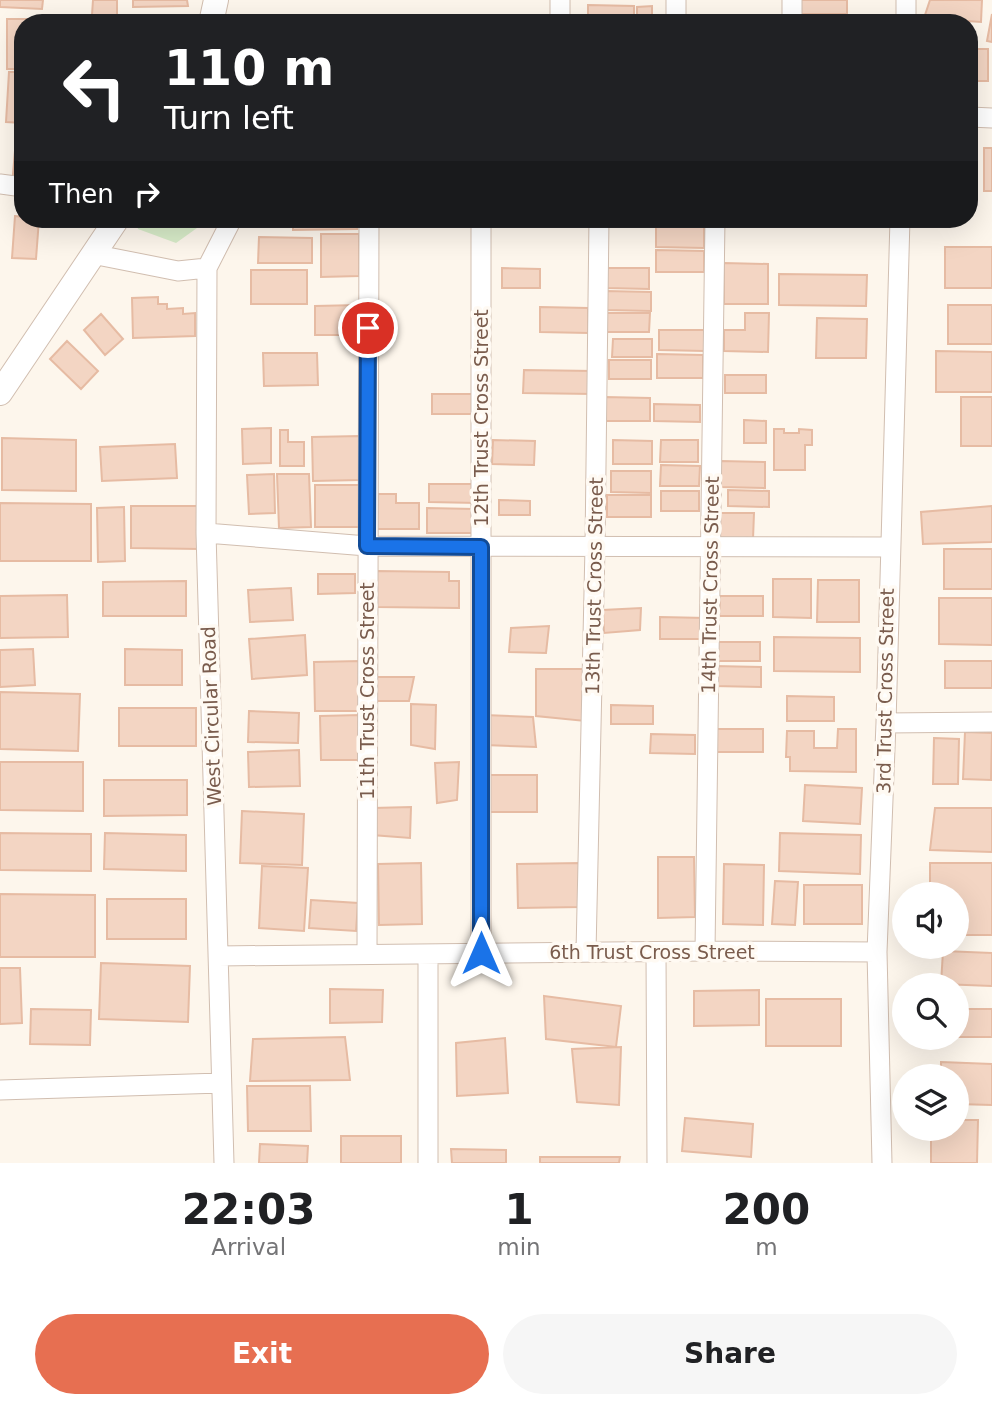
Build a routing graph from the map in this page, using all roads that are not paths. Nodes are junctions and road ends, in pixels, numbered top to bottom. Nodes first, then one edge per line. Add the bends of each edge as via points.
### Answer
1 (111, 228) edge
2 (227, 228) edge
3 (369, 228) edge
4 (481, 228) edge
5 (599, 228) edge
6 (715, 228) edge
7 (900, 228) edge
8 (92, 254) junction
9 (207, 268) junction
10 (0, 393) edge
11 (206, 533) junction
12 (367, 546) junction
13 (710, 546) junction
14 (481, 547) junction
15 (595, 547) junction
16 (889, 547) junction
17 (992, 722) edge
18 (886, 723) junction
19 (705, 951) junction
20 (586, 952) junction
21 (656, 952) junction
22 (877, 952) junction
23 (481, 953) junction
24 (368, 954) junction
25 (428, 954) junction
26 (218, 956) junction
27 (221, 1083) junction
28 (0, 1090) edge
29 (224, 1163) edge
30 (428, 1163) edge
31 (657, 1163) edge
32 (882, 1163) edge

1 - 8 street
2 - 9 street
3 - 12 street, 11th Trust Cross Street
4 - 14 street, 12th Trust Cross Street
5 - 15 street, 13th Trust Cross Street
6 - 13 street, 14th Trust Cross Street
7 - 16 street, 3rd Trust Cross Street
8 - 9 street via 178,271
8 - 10 street
9 - 11 street, West Circular Road
11 - 12 street
11 - 26 street, West Circular Road
12 - 14 street
12 - 24 street, 11th Trust Cross Street
13 - 15 street
13 - 16 street
13 - 19 street, 14th Trust Cross Street
14 - 15 street
14 - 23 street, 12th Trust Cross Street
15 - 20 street, 13th Trust Cross Street
16 - 18 street, 3rd Trust Cross Street
17 - 18 street
18 - 22 street, 3rd Trust Cross Street
19 - 21 street, 6th Trust Cross Street
19 - 22 street, 6th Trust Cross Street
20 - 21 street, 6th Trust Cross Street
20 - 23 street, 6th Trust Cross Street
21 - 31 street
22 - 32 street, 3rd Trust Cross Street
23 - 25 street, 6th Trust Cross Street
24 - 25 street, 6th Trust Cross Street
24 - 26 street, 6th Trust Cross Street
25 - 30 street
26 - 27 street, West Circular Road
27 - 28 street
27 - 29 street, West Circular Road

